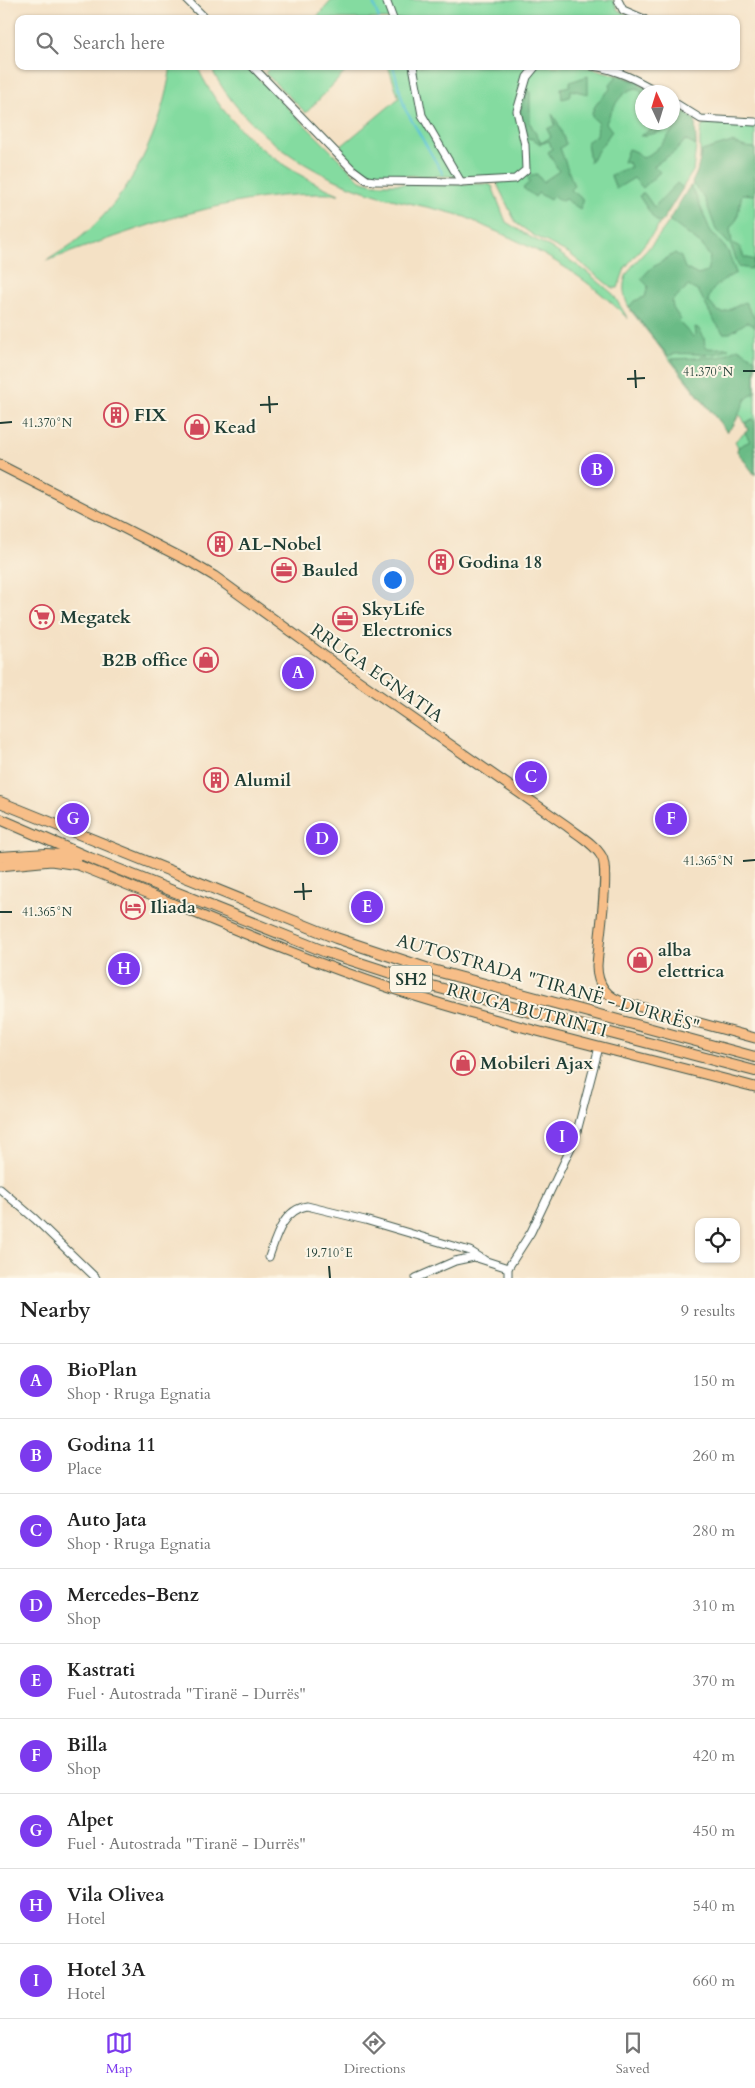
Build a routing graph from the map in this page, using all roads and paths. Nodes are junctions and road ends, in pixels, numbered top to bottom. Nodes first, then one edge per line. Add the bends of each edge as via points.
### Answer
1 (187, 0) edge
2 (386, 0) edge
3 (618, 0) edge
4 (202, 15) edge
5 (392, 15) edge
6 (635, 15) edge
7 (256, 70) edge
8 (414, 70) edge
9 (533, 70) edge
10 (612, 70) edge
11 (646, 85) edge
12 (680, 106) edge
13 (755, 122) edge
14 (461, 182) junction
15 (0, 465) edge
16 (1, 802) edge
17 (0, 819) edge
18 (0, 857) edge
19 (90, 858) junction
20 (68, 859) junction
21 (0, 866) edge
22 (755, 1038) edge
23 (598, 1047) junction
24 (755, 1057) edge
25 (755, 1071) edge
26 (755, 1087) edge
27 (0, 1189) edge
28 (269, 1258) dead end
29 (483, 1259) junction
30 (508, 1268) junction
31 (96, 1278) edge
32 (416, 1278) edge
33 (508, 1278) edge

1 - 4 street
2 - 5 street
3 - 6 street via 623,10
7 - 14 street via 367,180
8 - 14 street via 422,115
9 - 14 street via 527,77 517,111 526,145 526,170 515,179
10 - 11 street
12 - 13 street via 701,118
15 - 22 main road, RRUGA EGNATIA via 214,576 594,847 605,867 596,966 598,980 606,994 626,1003
16 - 24 highway, AUTOSTRADA "TIRANË - DURRËS" / SH2 via 336,938 428,969
17 - 19 highway, AUTOSTRADA "TIRANË - DURRËS" / SH2
18 - 20 highway via 46,854
19 - 20 highway
19 - 25 highway, AUTOSTRADA "TIRANË - DURRËS" / SH2 via 345,958 428,985
20 - 21 main road
20 - 23 main road, RRUGA BUTRINTI via 331,967 449,1006
23 - 26 main road, RRUGA BUTRINTI
23 - 30 street via 575,1139 531,1232
27 - 31 street
28 - 29 street via 286,1218 307,1206 470,1250
29 - 30 street
29 - 32 street via 465,1258
30 - 33 street

